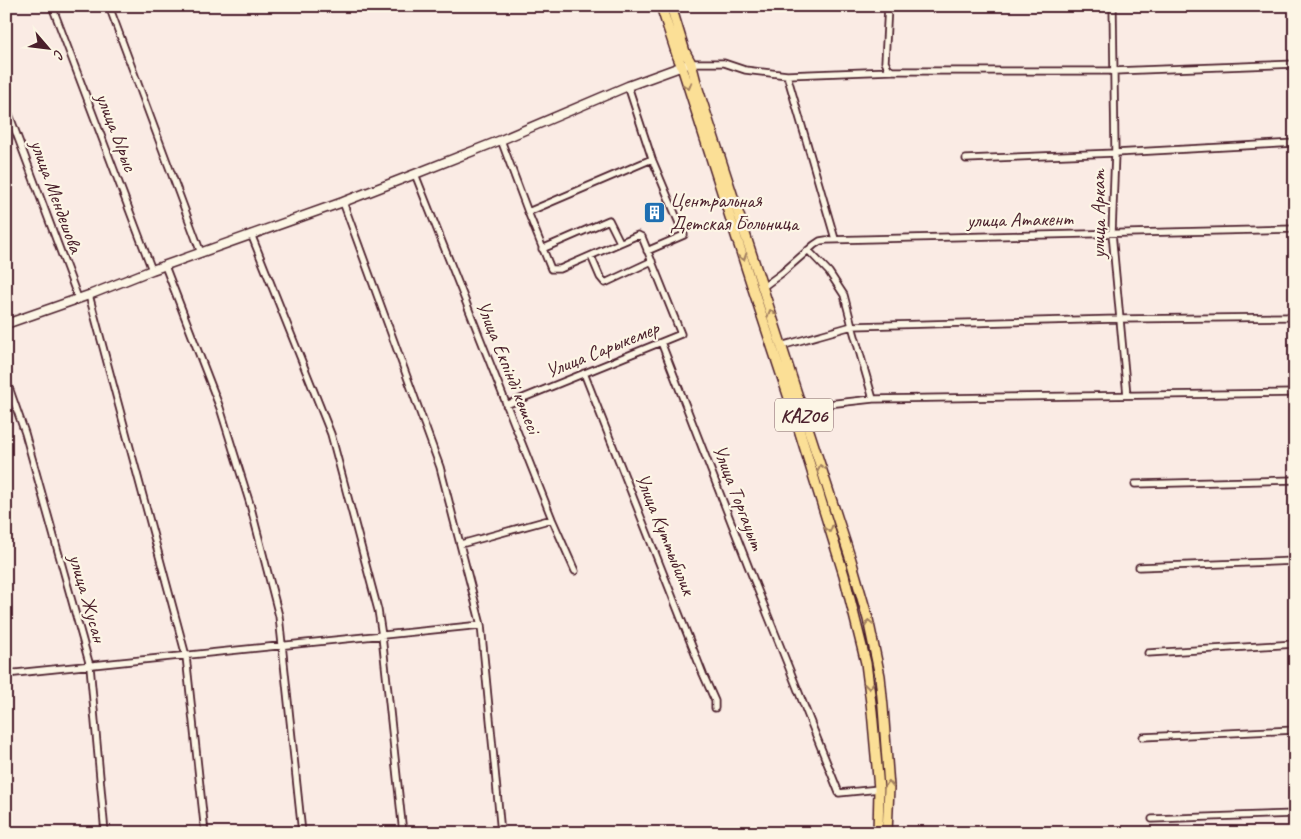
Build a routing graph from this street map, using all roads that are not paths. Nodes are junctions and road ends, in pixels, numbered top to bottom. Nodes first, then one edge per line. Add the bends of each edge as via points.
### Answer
1 (52, 6) edge
2 (109, 6) edge
3 (661, 6) edge
4 (671, 6) edge
5 (888, 6) edge
6 (1114, 6) edge
7 (1295, 64) edge
8 (687, 65) junction
9 (892, 71) junction
10 (1114, 71) junction
11 (787, 75) junction
12 (628, 86) junction
13 (6, 106) edge
14 (501, 140) junction
15 (1295, 143) edge
16 (1115, 152) junction
17 (652, 159) junction
18 (966, 159) dead end
19 (415, 174) junction
20 (342, 202) junction
21 (528, 212) junction
22 (1295, 229) edge
23 (1112, 233) junction
24 (252, 234) junction
25 (834, 239) junction
26 (620, 242) junction
27 (542, 249) junction
28 (808, 250) junction
29 (647, 251) junction
30 (201, 252) junction
31 (592, 256) junction
32 (652, 262) junction
33 (165, 266) junction
34 (152, 270) junction
35 (763, 287) junction
36 (89, 295) junction
37 (78, 298) junction
38 (1295, 318) edge
39 (1120, 319) junction
40 (7, 323) edge
41 (852, 326) junction
42 (661, 342) junction
43 (781, 346) junction
44 (584, 373) junction
45 (6, 380) edge
46 (1295, 393) edge
47 (1127, 395) junction
48 (873, 399) junction
49 (506, 405) junction
50 (801, 407) junction
51 (1295, 480) edge
52 (1135, 484) dead end
53 (552, 519) junction
54 (461, 544) junction
55 (851, 560) junction
56 (1295, 561) edge
57 (840, 564) junction
58 (1139, 566) dead end
59 (575, 571) dead end
60 (481, 625) junction
61 (382, 636) junction
62 (1295, 644) edge
63 (283, 646) junction
64 (1148, 653) dead end
65 (186, 656) junction
66 (90, 666) junction
67 (6, 674) edge
68 (715, 708) dead end
69 (1295, 730) edge
70 (1143, 737) dead end
71 (879, 789) junction
72 (1295, 814) edge
73 (1152, 819) dead end
74 (500, 831) edge
75 (105, 833) edge
76 (205, 833) edge
77 (302, 833) edge
78 (403, 833) edge
79 (456, 833) edge
80 (878, 833) edge
81 (887, 833) edge

1 - 34 street, улица Ырыс
2 - 30 street
3 - 8 highway, KАZ06 via 677,55
4 - 8 highway, KАZ06
5 - 9 street via 885,62
6 - 10 street
7 - 10 street
8 - 11 street via 724,63 745,70
8 - 12 main road
8 - 35 highway, KАZ06 via 697,86
8 -> 57 highway, KАZ06 via 748,274
9 - 10 street
9 - 11 street
10 - 16 street
11 - 25 street
12 - 14 main road
12 - 17 street
13 - 37 street, улица Мендешова
14 - 19 main road
14 - 21 street
15 - 16 street, улица Аркат
16 - 18 street
16 - 23 street, улица Аркат
17 - 21 street
17 - 29 street via 684,234
19 - 20 main road
19 - 49 street, Улица Екпінді көшесі
20 - 24 main road
20 - 54 street via 440,467
21 - 27 street
22 - 23 street, улица Атакент
23 - 25 street, улица Атакент
23 - 39 street, улица Аркат
24 - 30 main road
24 - 61 street via 331,434
25 - 28 street, улица Атакент via 820,241
26 - 27 street via 609,220
26 - 29 street via 638,235 642,237
26 - 31 street
27 - 31 street via 551,269 560,269
28 - 35 street, улица Атакент
28 - 41 street via 829,272 844,295
29 - 32 street
30 - 33 main road
31 - 32 street via 605,284
32 - 42 street, Улица Сарыкемер via 681,334
33 - 34 main road
33 - 63 street via 220,408 250,504 279,616
34 - 36 main road
43 -> 35 highway, KАZ06
36 - 37 main road
36 - 65 street
37 - 40 main road
38 - 39 street
39 - 41 street
39 - 47 street, улица Аркат
41 - 43 street
41 - 48 street
42 - 44 street, Улица Сарыкемер
42 - 71 street, Улица Торгауыт via 840,793
43 - 50 highway, KАZ06
44 - 49 street, Улица Сарыкемер
44 - 68 street, Улица Куттыбилик via 715,701
45 - 66 street, улица Жусан via 25,433
46 - 47 street
47 - 48 street
48 - 50 street
49 - 53 street, Улица Екпінді көшесі
55 -> 50 highway, KАZ06
51 - 52 street
53 - 54 street
53 - 59 street, Улица Екпінді көшесі
54 - 60 street
55 - 57 highway
81 -> 55 highway, KАZ06 via 889,787 881,684 868,619
56 - 58 street
57 -> 71 highway, KАZ06 via 866,662
60 - 61 street
60 - 74 street
61 - 63 street
61 - 78 street
62 - 64 street
63 - 65 street
63 - 77 street
65 - 66 street
65 - 76 street
66 - 67 street
66 - 75 street, улица Жусан
69 - 70 street
71 - 80 highway, KАZ06
72 - 73 street
74 - 79 street

